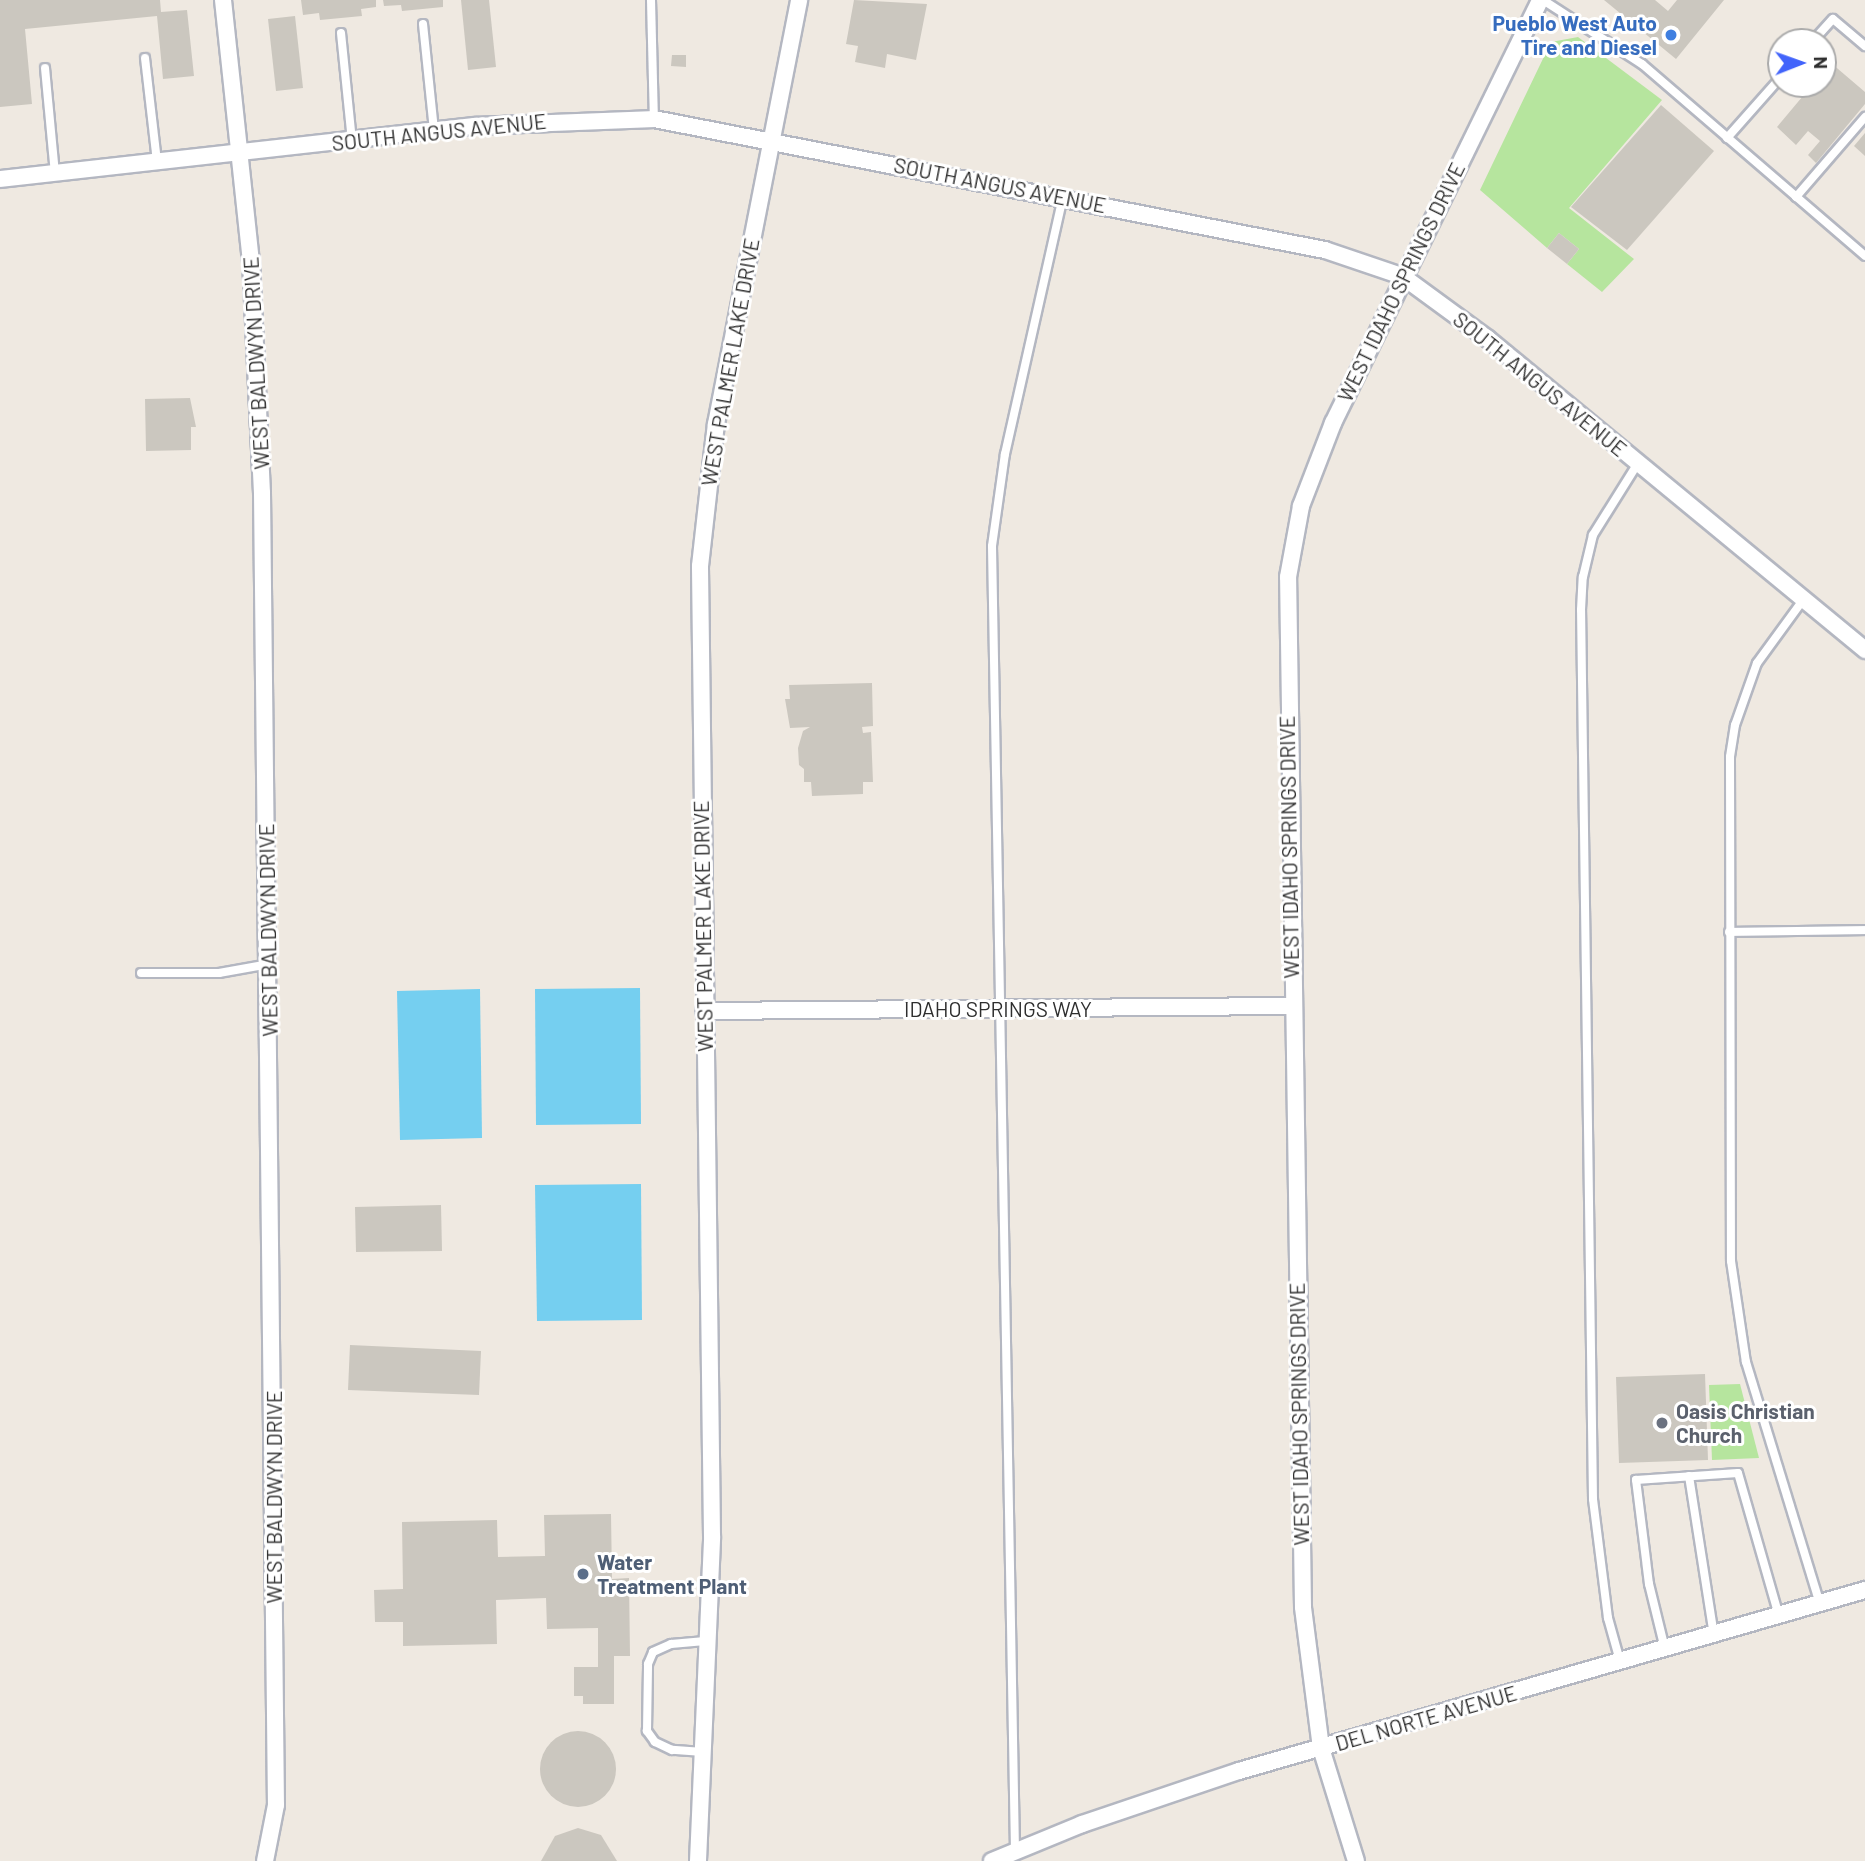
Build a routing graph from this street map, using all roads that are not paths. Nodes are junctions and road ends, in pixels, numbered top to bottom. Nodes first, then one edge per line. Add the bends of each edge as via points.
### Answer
1 (223, 0) edge
2 (652, 0) edge
3 (799, 0) edge
4 (1541, 0) edge
5 (423, 24) dead end
6 (1825, 28) edge
7 (341, 33) dead end
8 (1865, 46) edge
9 (145, 58) dead end
10 (45, 68) dead end
11 (1767, 93) edge
12 (1865, 117) edge
13 (654, 119) junction
14 (435, 131) junction
15 (1727, 138) junction
16 (772, 139) junction
17 (352, 141) junction
18 (242, 153) junction
19 (157, 162) junction
20 (55, 173) junction
21 (0, 179) edge
22 (1063, 197) junction
23 (1796, 197) junction
24 (1865, 256) edge
25 (1402, 276) junction
26 (1638, 463) junction
27 (1802, 600) junction
28 (1865, 650) edge
29 (1865, 930) edge
30 (1730, 932) junction
31 (269, 964) junction
32 (141, 973) dead end
33 (1292, 1006) junction
34 (1000, 1010) junction
35 (704, 1011) junction
36 (1689, 1476) junction
37 (1865, 1590) edge
38 (1820, 1604) junction
39 (1779, 1616) junction
40 (1714, 1635) junction
41 (709, 1641) junction
42 (1665, 1649) junction
43 (1620, 1662) junction
44 (1321, 1748) junction
45 (703, 1752) junction
46 (1015, 1851) junction
47 (265, 1861) edge
48 (698, 1861) edge
49 (992, 1861) edge
50 (1356, 1861) edge

1 - 18 street, WEST BALDWYN DRIVE
2 - 13 lane
3 - 16 street, WEST PALMER LAKE DRIVE
4 - 15 lane via 1642,64
4 - 25 street, WEST IDAHO SPRINGS DRIVE
5 - 14 lane
6 - 8 lane via 1833,19
7 - 17 lane
9 - 19 lane
10 - 20 lane
11 - 15 lane
12 - 23 lane
13 - 14 street, SOUTH ANGUS AVENUE via 535,121
13 - 16 street, SOUTH ANGUS AVENUE
14 - 17 street, SOUTH ANGUS AVENUE
15 - 23 lane
16 - 22 street, SOUTH ANGUS AVENUE
16 - 35 street, WEST PALMER LAKE DRIVE via 716,424 703,519 698,632
17 - 18 street, SOUTH ANGUS AVENUE
18 - 19 street, SOUTH ANGUS AVENUE
18 - 31 street, WEST BALDWYN DRIVE via 262,480
19 - 20 street, SOUTH ANGUS AVENUE
20 - 21 street, SOUTH ANGUS AVENUE
22 - 25 street, SOUTH ANGUS AVENUE via 1325,250
22 - 34 lane via 1005,454 992,546
23 - 24 lane
25 - 26 street, SOUTH ANGUS AVENUE via 1548,386
25 - 33 street, WEST IDAHO SPRINGS DRIVE via 1333,423 1301,506 1292,546 1286,611
26 - 27 street, SOUTH ANGUS AVENUE
26 - 43 lane via 1593,535 1581,610 1593,1499 1608,1618
27 - 28 street, SOUTH ANGUS AVENUE
27 - 30 lane via 1757,663 1735,725
29 - 30 lane
30 - 38 lane via 1735,1304 1746,1362
31 - 32 lane via 219,973
31 - 47 street, WEST BALDWYN DRIVE via 276,1805
33 - 34 street, IDAHO SPRINGS WAY
33 - 44 street, WEST IDAHO SPRINGS DRIVE via 1303,1607
34 - 35 street, IDAHO SPRINGS WAY
34 - 46 lane
35 - 41 street, WEST PALMER LAKE DRIVE
36 - 39 lane via 1738,1473
36 - 40 lane
36 - 42 lane via 1636,1480 1648,1584
37 - 38 street, DEL NORTE AVENUE
38 - 39 street, DEL NORTE AVENUE
39 - 40 street, DEL NORTE AVENUE
40 - 42 street, DEL NORTE AVENUE
41 - 45 street, WEST PALMER LAKE DRIVE
41 - 45 lane via 671,1644 653,1652 648,1664 647,1731 655,1742 672,1749
42 - 43 street, DEL NORTE AVENUE
43 - 44 street, DEL NORTE AVENUE
44 - 46 street, DEL NORTE AVENUE via 1148,1800
44 - 50 street, WEST IDAHO SPRINGS DRIVE
45 - 48 street, WEST PALMER LAKE DRIVE
46 - 49 street, DEL NORTE AVENUE

